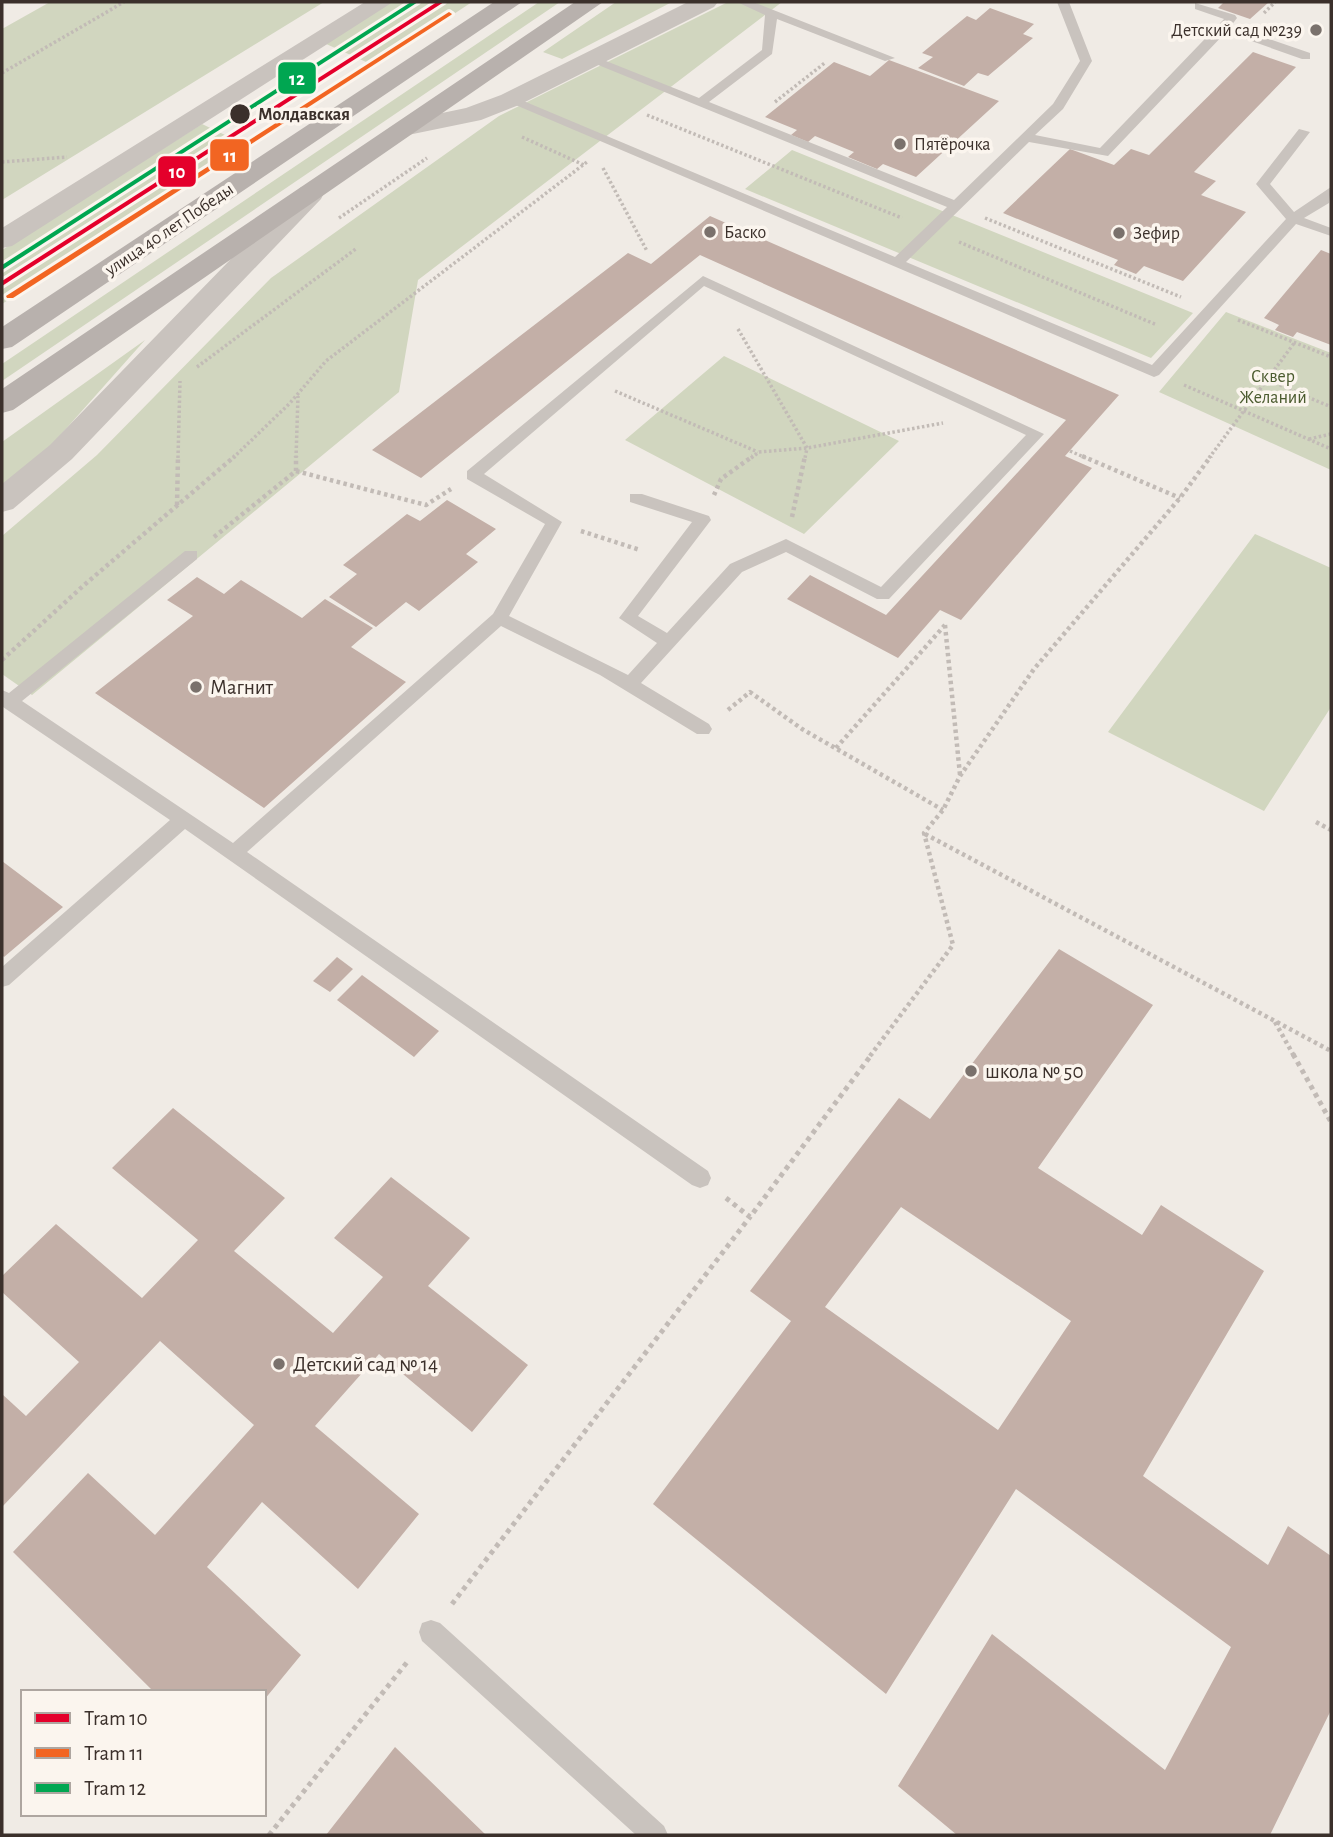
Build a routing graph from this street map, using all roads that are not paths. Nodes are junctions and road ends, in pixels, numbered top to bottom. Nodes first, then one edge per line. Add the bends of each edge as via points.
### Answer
1 (381, 2) edge
2 (510, 2) edge
3 (591, 2) edge
4 (706, 2) edge
5 (743, 2) edge
6 (1063, 2) edge
7 (1199, 6) dead end
8 (771, 13) junction
9 (1224, 27) junction
10 (1306, 55) dead end
11 (889, 58) dead end
12 (592, 60) junction
13 (510, 100) junction
14 (702, 102) junction
15 (408, 127) junction
16 (1304, 132) dead end
17 (1025, 137) junction
18 (1331, 191) edge
19 (311, 193) junction
20 (955, 205) junction
21 (1293, 219) junction
22 (1331, 232) edge
23 (6, 233) edge
24 (898, 262) junction
25 (2, 340) edge
26 (2, 403) edge
27 (635, 498) dead end
28 (2, 501) edge
29 (191, 555) road end
30 (499, 618) junction
31 (669, 642) junction
32 (630, 684) junction
33 (5, 699) edge
34 (703, 729) road end
35 (184, 820) junction
36 (234, 853) junction
37 (2, 979) edge
38 (700, 1178) road end
39 (431, 1632) road end
40 (655, 1835) edge

1 - 23 street
2 - 25 main road, улица 40 лет Победы
3 - 15 main road
4 - 12 street
5 - 8 lane
6 - 17 lane via 1086,61 1058,106
7 - 9 lane via 1231,18
8 - 11 lane
8 - 14 lane via 768,51
9 - 10 lane
9 - 17 lane via 1102,153
12 - 13 street
12 - 14 lane
13 - 15 street via 472,115
13 - 24 lane
14 - 20 lane
15 - 19 main road
16 - 21 lane via 1263,184
17 - 20 lane
18 - 21 lane
19 - 26 main road
19 - 28 street via 61,452
20 - 24 lane
21 - 22 lane
21 - 24 lane via 1154,372
27 - 31 lane via 703,520 627,618
29 - 33 lane
30 - 31 lane via 554,522 473,475 703,280 1036,434 883,595 786,545 736,568
30 - 32 lane
30 - 36 lane
31 - 32 lane
32 - 34 lane
33 - 35 lane
35 - 36 lane
35 - 37 lane
36 - 38 lane
39 - 40 lane

